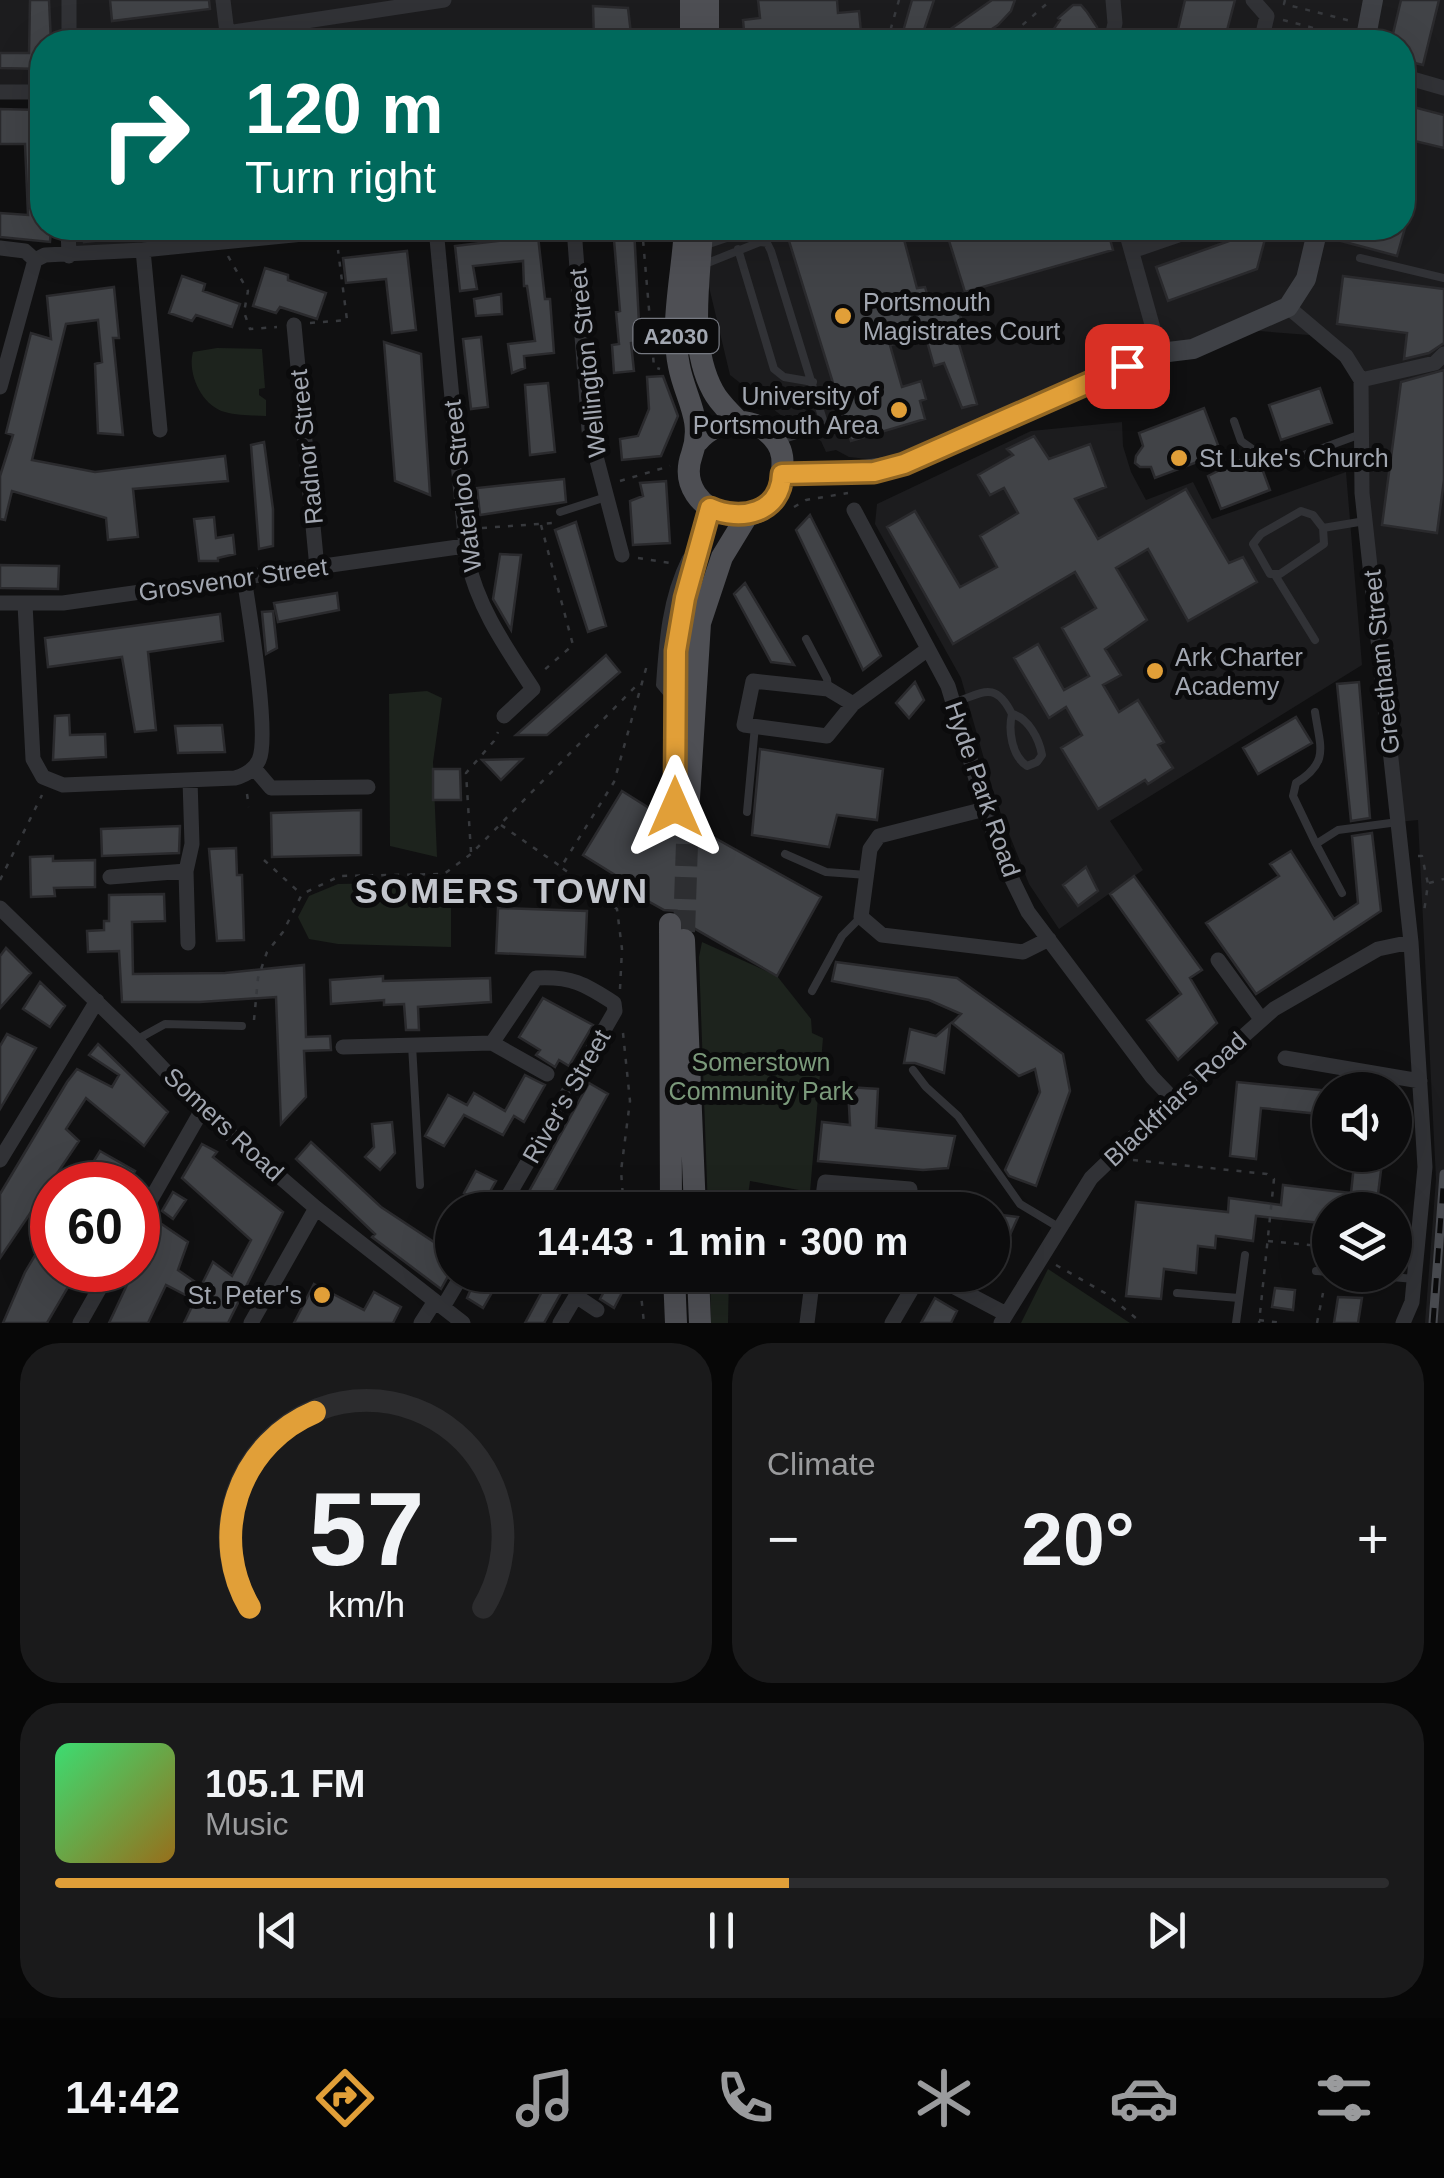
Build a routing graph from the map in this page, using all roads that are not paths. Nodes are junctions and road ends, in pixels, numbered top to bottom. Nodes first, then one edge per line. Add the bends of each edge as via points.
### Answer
1 (70, 0) edge
2 (223, 0) edge
3 (444, 0) edge
4 (1113, 0) edge
5 (1253, 0) edge
6 (1372, 0) edge
7 (692, 3) edge
8 (69, 30) edge
9 (227, 30) edge
10 (294, 30) edge
11 (691, 30) edge
12 (703, 30) edge
13 (1114, 30) edge
14 (1264, 30) edge
15 (1361, 30) edge
16 (1415, 80) edge
17 (1444, 88) edge
18 (0, 92) edge
19 (30, 92) edge
20 (68, 240) edge
21 (234, 240) edge
22 (437, 240) edge
23 (575, 240) edge
24 (684, 240) edge
25 (1128, 240) edge
26 (1166, 240) edge
27 (1315, 240) edge
28 (702, 247) edge
29 (0, 248) edge
30 (738, 249) junction
31 (143, 250) junction
32 (1132, 252) junction
33 (69, 256) junction
34 (1360, 258) dead end
35 (35, 260) junction
36 (1444, 278) edge
37 (1288, 307) junction
38 (294, 325) road end
39 (5, 349) edge
40 (1160, 353) junction
41 (1444, 354) edge
42 (1361, 380) junction
43 (813, 382) junction
44 (0, 387) edge
45 (738, 421) junction
46 (1234, 421) dead end
47 (160, 430) dead end
48 (1362, 434) junction
49 (698, 441) junction
50 (776, 442) junction
51 (782, 474) junction
52 (604, 492) junction
53 (710, 508) junction
54 (854, 510) dead end
55 (560, 512) road end
56 (746, 516) junction
57 (1366, 522) junction
58 (1322, 528) junction
59 (465, 546) junction
60 (622, 555) road end
61 (318, 568) junction
62 (1275, 574) junction
63 (244, 578) junction
64 (0, 603) edge
65 (25, 604) junction
66 (806, 639) dead end
67 (1314, 640) dead end
68 (928, 649) junction
69 (828, 689) junction
70 (953, 703) junction
71 (853, 704) junction
72 (1315, 712) dead end
73 (1012, 714) junction
74 (504, 716) road end
75 (755, 726) junction
76 (254, 768) junction
77 (190, 780) junction
78 (368, 787) dead end
79 (985, 809) junction
80 (747, 812) dead end
81 (1398, 822) junction
82 (1316, 844) junction
83 (784, 854) dead end
84 (186, 871) junction
85 (866, 875) junction
86 (110, 878) dead end
87 (1342, 892) dead end
88 (0, 908) edge
89 (861, 918) junction
90 (1048, 939) junction
91 (1410, 942) junction
92 (188, 943) dead end
93 (1218, 960) dead end
94 (812, 990) dead end
95 (96, 1001) junction
96 (1261, 1019) junction
97 (242, 1026) road end
98 (136, 1040) junction
99 (492, 1042) junction
100 (412, 1045) junction
101 (343, 1047) dead end
102 (1285, 1058) dead end
103 (912, 1070) dead end
104 (547, 1074) dead end
105 (1420, 1081) junction
106 (1172, 1099) junction
107 (202, 1110) junction
108 (0, 1160) edge
109 (160, 1184) edge
110 (420, 1185) dead end
111 (510, 1192) edge
112 (671, 1192) edge
113 (694, 1192) edge
114 (824, 1192) edge
115 (910, 1192) edge
116 (316, 1208) junction
117 (1060, 1228) junction
118 (1245, 1255) dead end
119 (1412, 1279) edge
120 (1415, 1279) junction
121 (98, 1292) edge
122 (449, 1292) edge
123 (675, 1292) edge
124 (699, 1292) edge
125 (811, 1292) edge
126 (910, 1292) edge
127 (960, 1292) edge
128 (1177, 1293) dead end
129 (1239, 1298) junction
130 (439, 1304) junction
131 (597, 1310) dead end
132 (1004, 1319) edge
133 (80, 1323) edge
134 (251, 1323) edge
135 (421, 1323) edge
136 (463, 1323) edge
137 (560, 1323) edge
138 (676, 1323) edge
139 (700, 1323) edge
140 (808, 1323) edge
141 (892, 1323) edge
142 (1236, 1323) edge
143 (1403, 1323) edge

1 - 8 street
2 - 9 street
3 - 10 street
4 - 13 street
5 - 14 street via 1267,16
6 - 15 street
7 - 11 main road
7 - 12 main road
16 - 17 street
18 - 19 street
20 - 33 street
21 - 31 street
22 - 59 street, Waterloo Street
23 - 52 street, Wellington Street via 589,430
24 - 49 main road, A2030 via 676,333
25 - 32 street
26 - 32 street
27 - 37 street via 1306,280
28 - 30 lane
28 - 45 main road, A2030 via 703,369
29 - 35 street via 25,251
30 - 43 lane via 774,370
30 - 43 lane via 768,243
31 - 33 street
31 - 47 street
32 - 40 street
33 - 35 street
34 - 36 lane
35 - 39 street
37 - 40 street via 1193,349
37 - 42 street via 1346,356
38 - 61 street, Radnor Street
39 - 44 street
40 - 51 street via 904,464 874,472
41 - 42 street via 1436,363
42 - 48 street, Greetham Street
43 - 50 lane via 820,425
45 - 49 main road
45 - 50 main road via 762,428
46 - 48 lane via 1241,441 1272,464
48 - 57 street, Greetham Street
49 - 53 main road via 689,473
50 - 51 main road
51 - 56 main road via 772,501
52 - 55 lane
52 - 60 street, Wellington Street
53 - 56 main road
53 - 56 main road via 676,651 681,811 700,623 722,558
54 - 68 street, Hyde Park Road
57 - 58 lane
57 - 81 street, Greetham Street
58 - 62 lane via 1320,548
58 - 62 lane via 1301,512 1255,539 1256,552
59 - 61 street, Grosvenor Street
59 - 74 street, Waterloo Street via 488,619 533,689
61 - 63 street, Grosvenor Street
62 - 67 lane
63 - 65 street, Grosvenor Street
63 - 76 street via 262,748
64 - 65 street, Grosvenor Street
65 - 77 street via 39,772 63,785
66 - 69 lane
68 - 70 street, Hyde Park Road
68 - 71 street
69 - 71 street
69 - 75 street via 753,681 744,725
70 - 73 lane via 996,692
70 - 79 street, Hyde Park Road
71 - 75 street via 827,736
72 - 82 lane via 1320,764 1296,783 1293,796
73 - 73 lane via 1030,726 1040,746 1042,755 1028,766 1017,756
75 - 80 lane
76 - 77 street via 235,778
76 - 78 street via 271,788
77 - 84 street
79 - 85 street via 879,836
79 - 90 street, Hyde Park Road via 1007,870
81 - 82 lane via 1338,830
81 - 91 street, Greetham Street
82 - 87 lane
83 - 85 lane via 826,872
84 - 86 street
84 - 92 street
85 - 89 street
88 - 95 street, Somers Road
89 - 90 street via 882,935 1005,950 1023,952
89 - 94 lane via 842,936
90 - 106 street, Hyde Park Road
91 - 96 street, Blackfriars Road via 1378,950
91 - 105 street, Greetham Street
93 - 96 street
95 - 98 street, Somers Road
95 - 108 street
96 - 106 street, Blackfriars Road
97 - 98 lane via 165,1024
98 - 107 street, Somers Road
99 - 100 street
99 - 104 street
99 - 111 street, River's Street via 536,978 564,976 615,1007
100 - 101 street
100 - 110 lane
102 - 105 street
103 - 117 lane via 958,1116 1020,1204
105 - 120 street, Greetham Street via 1425,1167
106 - 117 street, Blackfriars Road via 1091,1178
107 - 109 street
107 - 116 street, Somers Road
112 - 113 main road via 677,928
114 - 115 street via 826,1182
116 - 130 street, Somers Road
116 - 134 street
117 - 132 street, Blackfriars Road
118 - 129 lane
119 - 120 lane
120 - 143 street, Greetham Street
121 - 133 street
122 - 130 street
123 - 138 main road
124 - 139 main road
125 - 140 street
126 - 141 street
127 - 132 street
128 - 129 lane
129 - 142 lane
130 - 135 street
130 - 136 street, Somers Road
131 - 137 street via 576,1296

